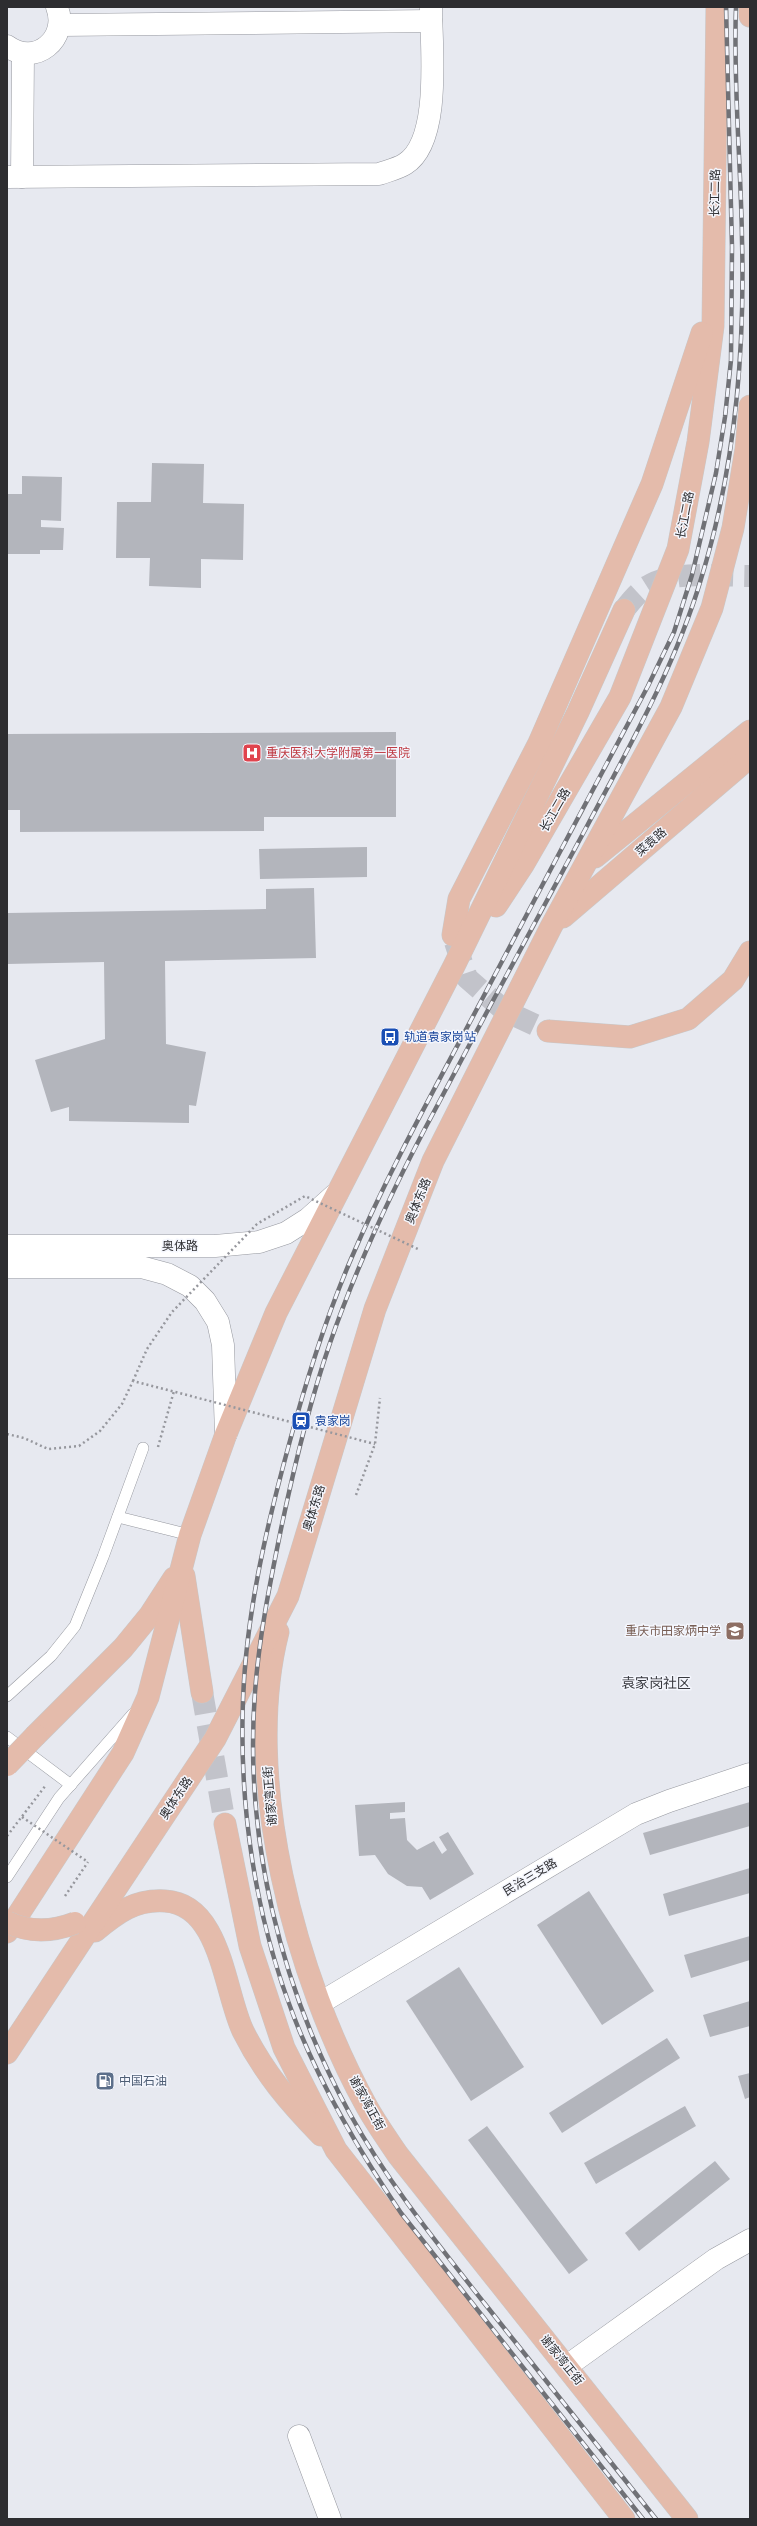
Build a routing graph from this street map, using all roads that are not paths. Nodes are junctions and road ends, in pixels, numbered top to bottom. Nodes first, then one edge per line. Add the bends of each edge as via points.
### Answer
1 (717, 7) edge
2 (750, 7) edge
3 (431, 14) edge
4 (58, 16) edge
5 (750, 16) edge
6 (15, 50) edge
7 (15, 177) edge
8 (713, 300) junction
9 (750, 406) edge
10 (624, 610) tunnel mouth
11 (750, 731) edge
12 (750, 757) edge
13 (588, 863) junction
14 (551, 927) junction
15 (453, 935) tunnel mouth
16 (750, 952) edge
17 (454, 966) junction
18 (548, 1031) tunnel mouth
19 (338, 1192) junction
20 (7, 1246) edge
21 (7, 1267) edge
22 (226, 1434) junction
23 (143, 1448) dead end
24 (118, 1517) junction
25 (190, 1535) junction
26 (182, 1565) junction
27 (288, 1596) junction
28 (202, 1692) tunnel mouth
29 (7, 1696) edge
30 (148, 1697) junction
31 (7, 1737) edge
32 (7, 1765) edge
33 (750, 1774) edge
34 (71, 1785) junction
35 (225, 1824) tunnel mouth
36 (7, 1877) edge
37 (7, 1922) edge
38 (7, 1932) edge
39 (77, 1933) junction
40 (320, 2003) junction
41 (7, 2053) edge
42 (336, 2150) junction
43 (750, 2240) edge
44 (567, 2366) junction
45 (299, 2436) dead end
46 (330, 2519) edge
47 (624, 2519) edge
48 (687, 2519) edge

1 - 8 main road, 长江二路
2 - 5 main road
3 - 4 street
3 - 7 street via 432,109 423,142 405,164 379,174
4 - 6 street via 58,34 44,50 35,53
6 - 7 street
8 - 15 main road via 652,484 539,743 459,899
8 - 17 main road, 长江二路 via 713,326 698,442 678,550 620,697 523,865
9 - 13 main road via 733,528 712,608 671,707
10 - 17 main road via 578,712
11 - 13 main road
12 - 14 main road, 菜袁路
13 - 14 main road
14 - 27 main road, 奥体东路 via 433,1161 375,1309
16 - 18 main road via 733,980 688,1019 630,1037
17 - 19 main road
19 - 20 street, 奥体路 via 302,1223 286,1233 259,1242 215,1246
19 - 22 main road via 276,1313
21 - 22 street via 141,1267 167,1274 190,1286 205,1301 218,1322 223,1345
22 - 25 main road
23 - 24 lane
24 - 25 lane
24 - 29 lane via 75,1626 51,1656
25 - 26 main road
26 - 28 main road
26 - 30 main road
26 - 32 main road, bridge via 150,1614 123,1648
27 - 39 main road, 奥体东路 via 215,1739 108,1900
27 - 40 main road, 谢家湾正街 via 269,1680 266,1727 268,1783 274,1840 286,1894
30 - 34 lane
30 - 38 main road via 123,1753
31 - 34 lane
33 - 40 street, 民治三支路 via 636,1814
34 - 36 lane via 59,1798
35 - 42 main road via 250,1946 282,2041
37 - 39 main road, bridge via 31,1930
39 - 41 main road
39 - 42 main road via 134,1904 152,1900 170,1901 186,1907 199,1916 214,1944 242,2029 260,2062 285,2099
40 - 44 main road, 谢家湾正街 via 367,2107 398,2155
42 - 47 main road
43 - 44 street via 716,2259
44 - 48 main road, 谢家湾正街
45 - 46 street

